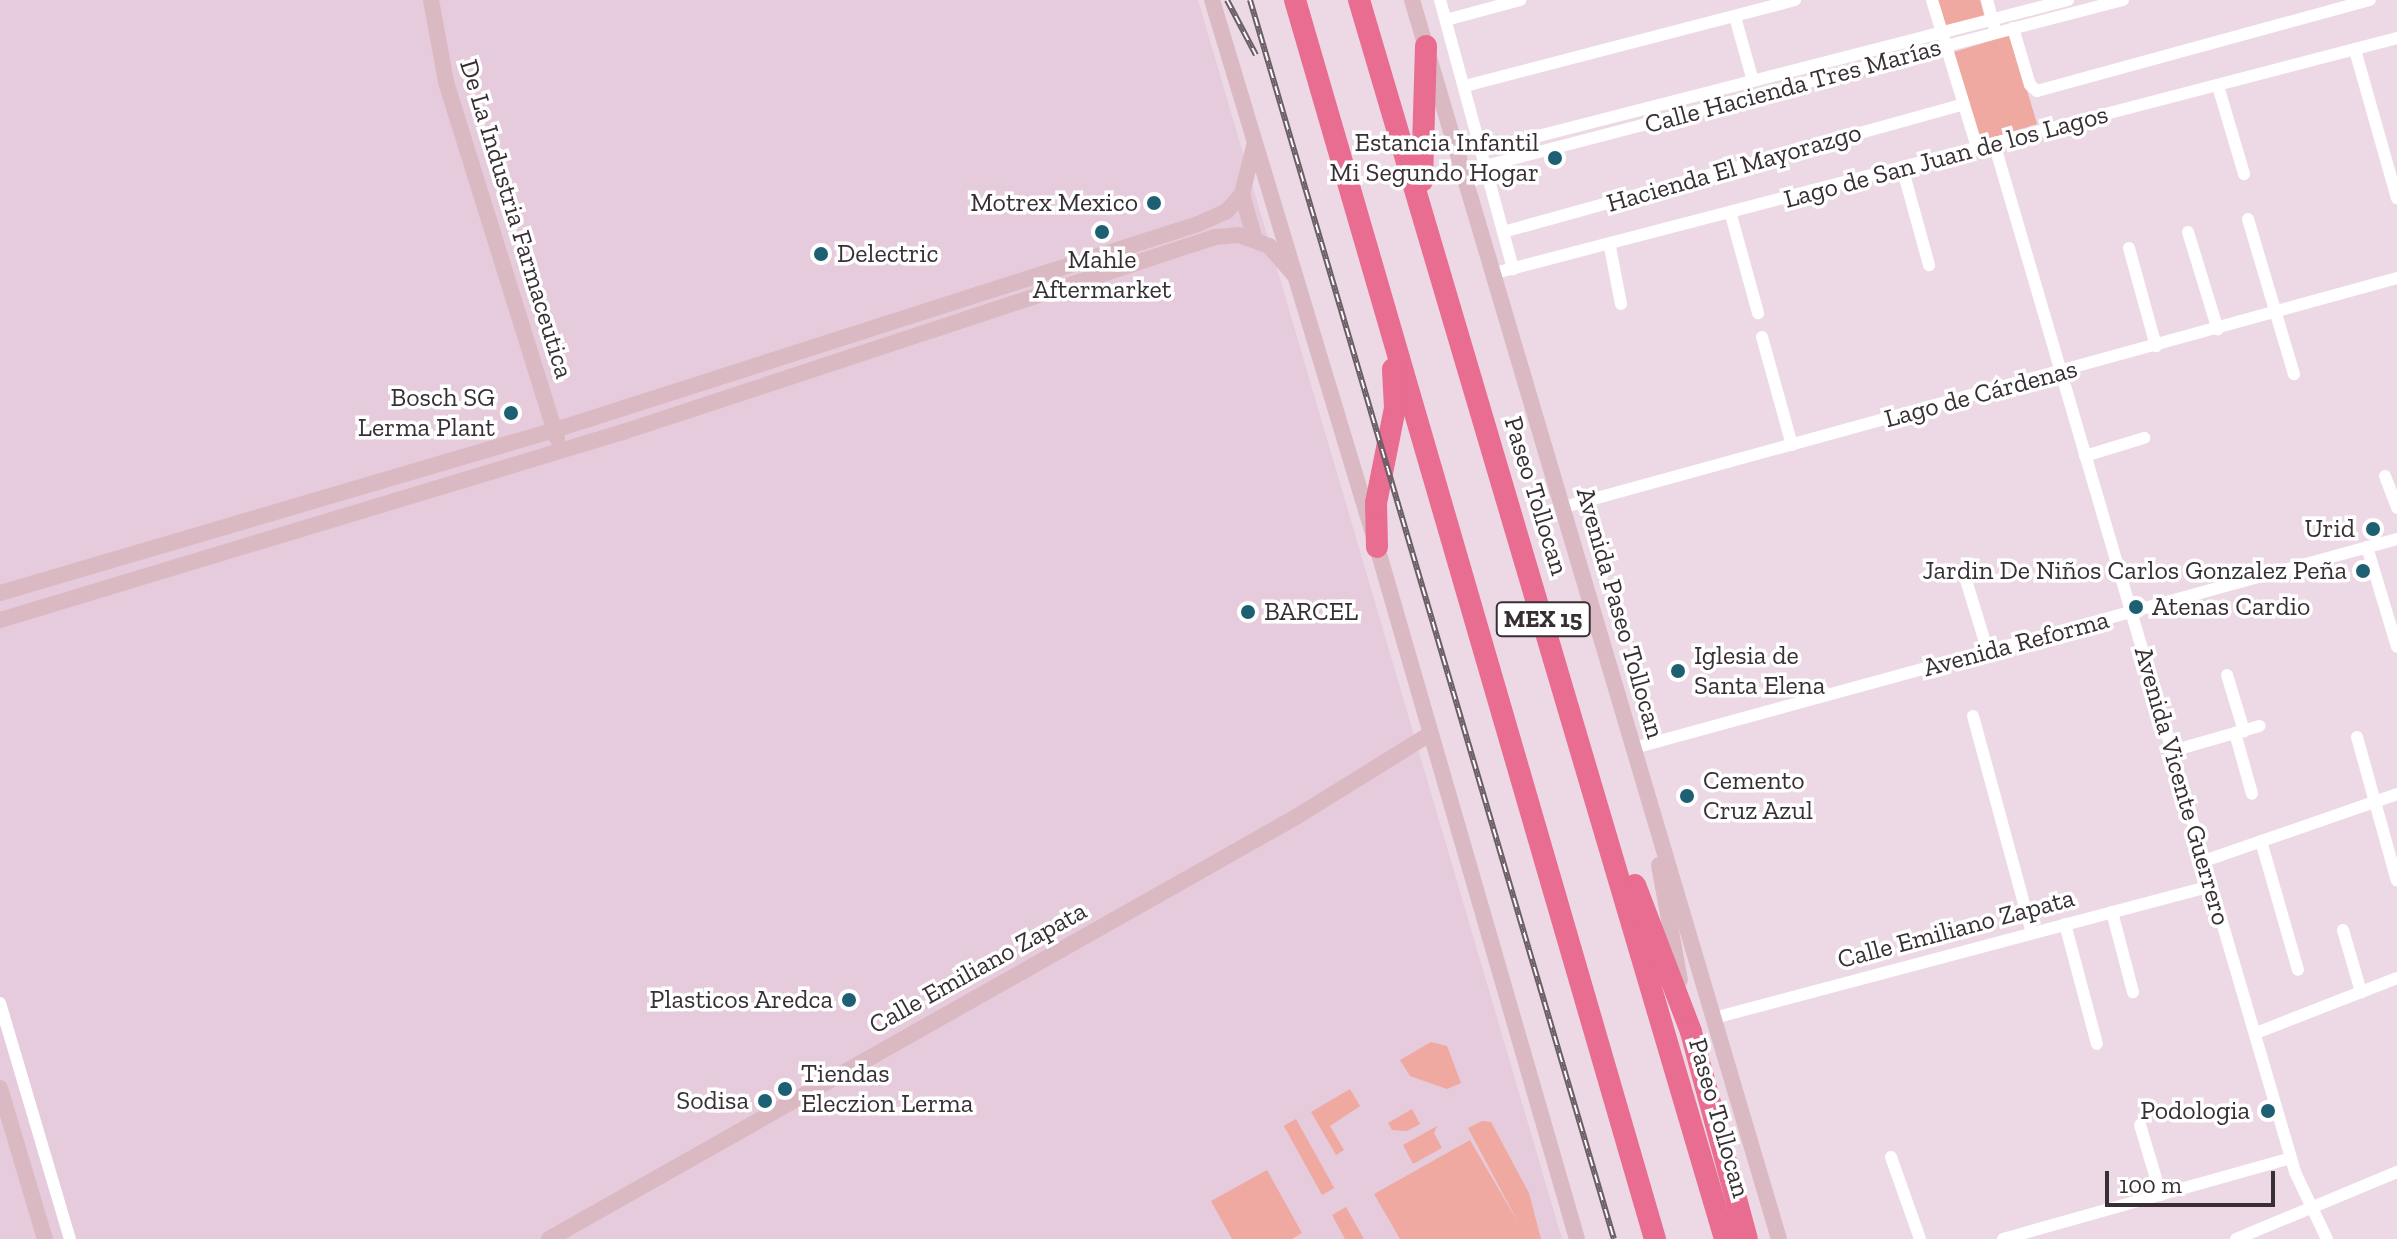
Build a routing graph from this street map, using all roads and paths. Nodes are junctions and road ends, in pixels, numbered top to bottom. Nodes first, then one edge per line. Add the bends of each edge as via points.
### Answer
1 (431, 0) edge
2 (1212, 0) edge
3 (1295, 0) edge
4 (1359, 0) edge
5 (1412, 0) edge
6 (1440, 0) edge
7 (1520, 0) edge
8 (1795, 0) edge
9 (1932, 0) edge
10 (1987, 0) edge
11 (2068, 0) edge
12 (2123, 0) edge
13 (2370, 0) edge
14 (1735, 17) junction
15 (1446, 20) junction
16 (1992, 20) junction
17 (2013, 28) junction
18 (1941, 32) junction
19 (1996, 33) junction
20 (2397, 38) edge
21 (1426, 46) junction
22 (1945, 46) junction
23 (2355, 50) junction
24 (1823, 63) junction
25 (1827, 77) junction
26 (1753, 81) junction
27 (1465, 86) junction
28 (2218, 86) junction
29 (1964, 104) junction
30 (1653, 107) junction
31 (1656, 122) junction
32 (1994, 143) junction
33 (1458, 145) junction
34 (1254, 146) junction
35 (1977, 147) junction
36 (1484, 150) junction
37 (1489, 165) junction
38 (1902, 167) junction
39 (2244, 174) dead end
40 (1470, 184) junction
41 (1242, 194) junction
42 (2397, 198) edge
43 (1731, 215) junction
44 (2248, 219) dead end
45 (1425, 222) junction
46 (1503, 232) junction
47 (2188, 232) dead end
48 (1255, 240) junction
49 (1610, 247) junction
50 (2129, 248) dead end
51 (1119, 260) junction
52 (1929, 265) dead end
53 (1513, 269) junction
54 (1495, 273) junction
55 (1295, 276) junction
56 (2397, 278) edge
57 (1033, 287) junction
58 (1621, 304) dead end
59 (1758, 313) dead end
60 (2275, 314) junction
61 (2218, 330) junction
62 (856, 333) junction
63 (1394, 336) junction
64 (1762, 337) dead end
65 (2156, 346) junction
66 (860, 352) junction
67 (2061, 373) junction
68 (2294, 374) dead end
69 (555, 430) junction
70 (2144, 438) dead end
71 (1792, 445) junction
72 (561, 451) junction
73 (2085, 456) junction
74 (2385, 476) dead end
75 (1564, 507) junction
76 (2397, 508) edge
77 (2397, 539) edge
78 (1377, 547) junction
79 (2367, 547) junction
80 (1966, 580) dead end
81 (0, 593) edge
82 (2131, 613) junction
83 (0, 620) edge
84 (2397, 647) edge
85 (1988, 652) junction
86 (2227, 675) dead end
87 (1973, 716) dead end
88 (2259, 726) dead end
89 (2240, 732) junction
90 (1428, 735) junction
91 (2357, 737) dead end
92 (1634, 748) junction
93 (2172, 751) junction
94 (2252, 794) dead end
95 (2397, 794) edge
96 (2374, 802) junction
97 (1655, 823) junction
98 (2261, 841) junction
99 (1611, 847) junction
100 (2204, 861) junction
101 (2397, 881) edge
102 (2211, 886) junction
103 (2112, 912) junction
104 (2065, 924) junction
105 (2343, 930) dead end
106 (2032, 933) junction
107 (2298, 970) dead end
108 (2397, 978) edge
109 (2133, 992) dead end
110 (2361, 992) junction
111 (0, 1003) edge
112 (1714, 1018) junction
113 (1691, 1032) junction
114 (2256, 1033) junction
115 (2097, 1044) dead end
116 (0, 1088) edge
117 (2140, 1125) dead end
118 (1628, 1144) junction
119 (1891, 1157) dead end
120 (2291, 1158) junction
121 (2397, 1172) edge
122 (2161, 1195) junction
123 (2315, 1208) junction
124 (45, 1239) edge
125 (70, 1239) edge
126 (549, 1239) edge
127 (1577, 1239) edge
128 (1641, 1239) edge
129 (1655, 1239) edge
130 (1725, 1239) edge
131 (1747, 1239) edge
132 (1779, 1239) edge
133 (1920, 1239) edge
134 (2003, 1239) edge
135 (2236, 1239) edge
136 (2327, 1239) edge

1 - 69 main road, De La Industria Farmaceutica via 446,82
2 - 34 main road
3 - 63 highway, MEX 15
4 - 45 highway, Paseo Tollocan / MEX 15
5 - 21 main road, Avenida Paseo Tollocan
6 - 15 street
7 - 15 street
8 - 14 street
9 - 18 street
10 - 16 street
11 - 16 street, Calle Hacienda Tres Marías
12 - 17 street, Calle Hacienda Tres Marías
13 - 17 street via 2040,90 2030,85
14 - 26 street
14 - 27 street
15 - 27 street
16 - 18 street, Calle Hacienda Tres Marías
16 - 19 street
17 - 19 street, Calle Hacienda Tres Marías
18 - 22 street
18 - 24 street, Calle Hacienda Tres Marías
19 - 22 street, Calle Hacienda Tres Marías
20 - 23 street, Lago de San Juan de los Lagos
21 - 33 main road, Avenida Paseo Tollocan
21 - 45 highway via 1421,159
22 - 25 street, Calle Hacienda Tres Marías
22 - 29 street
23 - 28 street, Lago de San Juan de los Lagos
23 - 42 street
24 - 25 street
24 - 26 street, Calle Hacienda Tres Marías
25 - 31 street, Calle Hacienda Tres Marías
26 - 30 street, Calle Hacienda Tres Marías
27 - 36 street
28 - 32 street, Lago de San Juan de los Lagos
28 - 39 street
29 - 35 street
29 - 46 street, Hacienda El Mayorazgo
30 - 31 street
30 - 36 street, Calle Hacienda Tres Marías
31 - 37 street, Calle Hacienda Tres Marías
32 - 35 street, Lago de San Juan de los Lagos
32 - 67 street, Avenida Vicente Guerrero
33 - 36 street, Calle Hacienda Tres Marías
33 - 40 main road, Avenida Paseo Tollocan
34 - 41 main road
34 - 55 main road
35 - 38 street, Lago de San Juan de los Lagos
36 - 37 street
37 - 40 street
37 - 46 street
38 - 43 street, Lago de San Juan de los Lagos
38 - 52 street
40 - 54 main road, Avenida Paseo Tollocan
41 - 48 main road
41 - 51 main road via 1213,218
43 - 49 street, Lago de San Juan de los Lagos
43 - 59 street
44 - 60 street
45 - 99 highway, Paseo Tollocan / MEX 15
46 - 53 street
47 - 61 street
48 - 51 main road via 1215,237
48 - 55 main road via 1278,252
49 - 53 street, Lago de San Juan de los Lagos
49 - 58 street
50 - 65 street
51 - 57 main road
53 - 54 street, Lago de San Juan de los Lagos
54 - 75 main road, Avenida Paseo Tollocan
55 - 78 main road
56 - 60 street, Lago de Cárdenas
57 - 62 main road
57 - 66 main road
60 - 61 street, Lago de Cárdenas
60 - 68 street
61 - 65 street, Lago de Cárdenas
62 - 66 street
62 - 69 main road
63 - 78 highway via 1396,393 1376,503
63 - 118 highway, MEX 15
64 - 71 street
65 - 67 street, Lago de Cárdenas
66 - 72 main road
67 - 71 street, Lago de Cárdenas
67 - 73 street, Avenida Vicente Guerrero
69 - 72 main road, De La Industria Farmaceutica
69 - 81 main road
70 - 73 street
71 - 75 street, Lago de Cárdenas
72 - 83 main road
73 - 82 street, Avenida Vicente Guerrero
74 - 76 street
75 - 92 main road, Avenida Paseo Tollocan
77 - 79 street, Avenida Reforma
78 - 90 main road
79 - 82 street, Avenida Reforma
79 - 84 street
80 - 85 street
82 - 85 street, Avenida Reforma
82 - 93 street, Avenida Vicente Guerrero
85 - 92 street, Avenida Reforma
86 - 89 street
87 - 106 street
88 - 89 street
89 - 93 street
89 - 94 street
90 - 126 main road, Calle Emiliano Zapata via 1296,817
90 - 127 main road
91 - 96 street
92 - 97 main road, Avenida Paseo Tollocan
93 - 100 street, Avenida Vicente Guerrero
95 - 96 street
96 - 98 street
96 - 101 street
97 - 112 main road, Avenida Paseo Tollocan
97 - 113 main road
98 - 100 street
98 - 107 street
99 - 113 highway via 1639,894
99 - 130 highway, Paseo Tollocan / MEX 15
100 - 102 street, Avenida Vicente Guerrero
102 - 103 street, Calle Emiliano Zapata
102 - 114 street, Avenida Vicente Guerrero
103 - 104 street, Calle Emiliano Zapata
103 - 109 street
104 - 106 street, Calle Emiliano Zapata
104 - 115 street
105 - 110 street
106 - 112 street, Calle Emiliano Zapata
108 - 110 street
110 - 114 street
111 - 125 street
112 - 132 main road, Avenida Paseo Tollocan
113 - 131 highway
114 - 120 street, Avenida Vicente Guerrero
116 - 124 main road
117 - 122 street
118 - 128 highway via 1627,1178
118 - 129 highway, MEX 15
119 - 133 street
120 - 122 street
120 - 123 street, Avenida Vicente Guerrero
121 - 123 street
122 - 134 street
123 - 135 street
123 - 136 street, Avenida Vicente Guerrero

